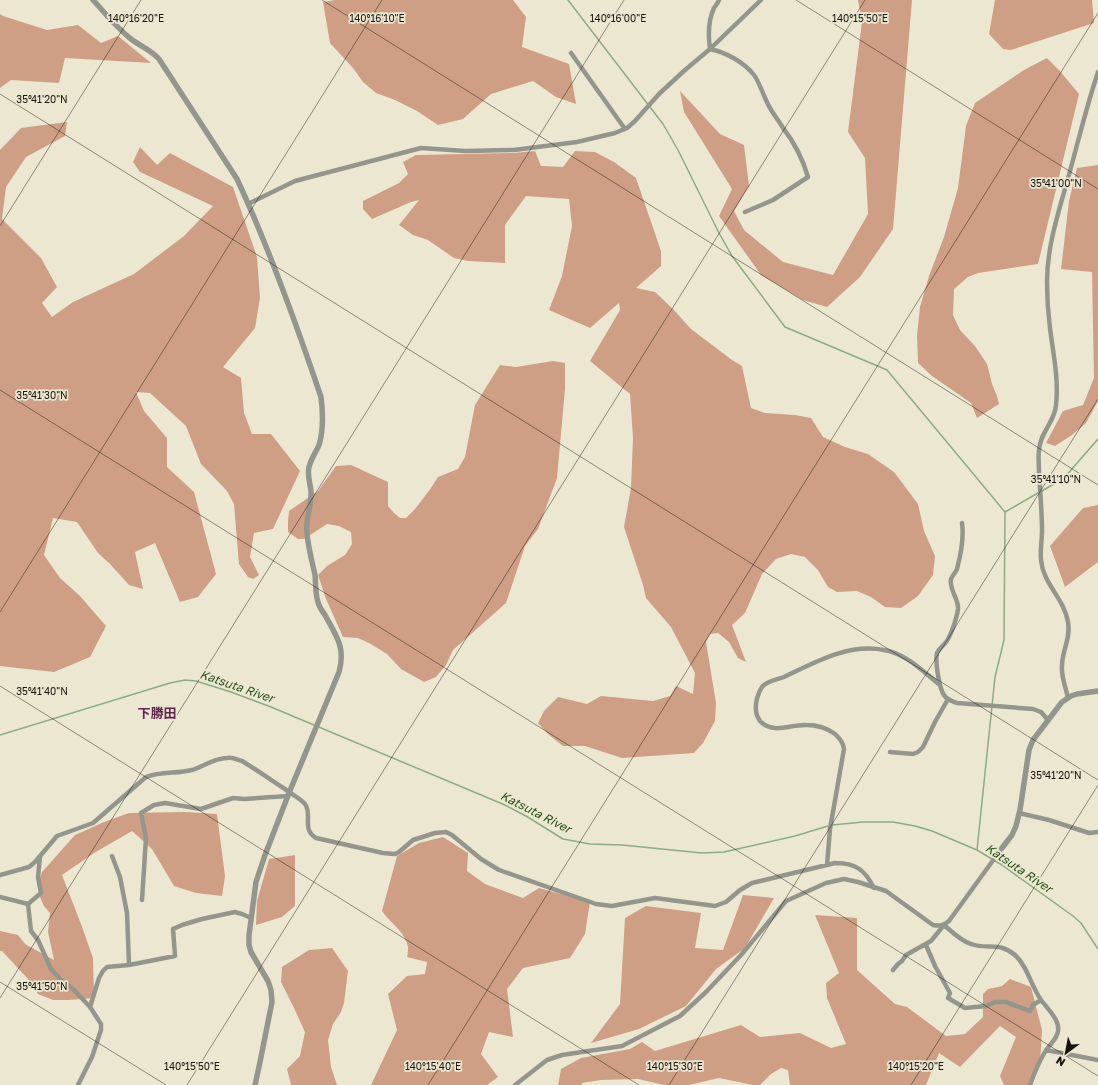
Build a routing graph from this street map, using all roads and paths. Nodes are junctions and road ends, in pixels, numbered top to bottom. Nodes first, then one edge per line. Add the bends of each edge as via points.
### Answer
1 (93, 0) edge
2 (719, 0) edge
3 (761, 0) edge
4 (710, 49) junction
5 (571, 53) dead end
6 (1098, 72) edge
7 (625, 129) junction
8 (248, 204) junction
9 (745, 212) dead end
10 (962, 523) dead end
11 (940, 685) junction
12 (1098, 691) edge
13 (1068, 698) junction
14 (948, 699) junction
15 (1048, 720) junction
16 (890, 752) dead end
17 (289, 794) junction
18 (1019, 813) junction
19 (1098, 832) edge
20 (1002, 848) joint
21 (112, 856) dead end
22 (40, 857) junction
23 (827, 865) junction
24 (0, 875) edge
25 (874, 888) junction
26 (0, 896) edge
27 (142, 900) dead end
28 (28, 904) junction
29 (252, 918) junction
30 (944, 925) junction
31 (926, 945) junction
32 (129, 965) junction
33 (893, 970) dead end
34 (1041, 1000) junction
35 (90, 1006) junction
36 (1046, 1050) junction
37 (1098, 1060) edge
38 (78, 1085) edge
39 (255, 1085) edge
40 (515, 1085) edge
41 (1030, 1085) edge

1 - 8 street via 126,35 160,59 238,179
2 - 4 street via 711,17
3 - 4 street
4 - 7 street via 659,94
4 - 9 street via 732,57 754,75 769,107 791,139 808,177 773,200
5 - 7 street
6 - 13 street via 1048,257 1047,282 1056,406 1038,450 1041,558 1043,572 1063,607 1068,623 1062,667
7 - 8 street via 578,142 514,150 465,151 421,148 295,182
8 - 17 street via 286,297 321,396 323,424 319,444 308,472 311,492 306,533 318,604 341,647 342,656 339,672
10 - 11 street via 957,570 951,579 958,608 948,639 937,652
11 - 14 street
11 - 23 street via 908,658 871,648 844,651 769,681 762,687 756,710 758,719 763,724 773,728 794,725 821,727 831,731 843,743
12 - 13 street
13 - 15 street
14 - 15 street via 957,703 1033,709 1041,712
14 - 16 street via 918,752
15 - 18 street via 1029,750
17 - 22 street via 247,764 234,758 217,760 179,772 154,774 146,777 93,823 57,836
17 - 23 street via 305,804 308,828 316,838 395,854 413,840 446,832 499,870 604,906 655,898 715,906 726,902 752,883
17 - 27 street via 233,798 201,809 165,803 141,813 146,838
17 - 29 street via 258,874
18 - 19 street via 1089,833
18 - 20 street via 1012,835
20 - 30 street
21 - 32 street via 120,877 127,913
22 - 24 street via 29,867
22 - 28 street via 38,877 41,893
23 - 25 street via 845,863 854,866 862,870
25 - 30 street via 886,891 933,925
25 - 40 street via 844,879 826,883 786,901 706,992 680,1016 622,1046 562,1055 547,1060
26 - 28 street
28 - 35 street via 31,931 38,940 51,969
29 - 32 street via 235,912 182,925 172,929 174,956
29 - 39 street via 250,945 254,958 268,981 272,1002
30 - 31 street
30 - 34 street via 972,945 997,946 1014,955 1025,967
31 - 33 street via 906,955
31 - 34 street via 937,971 948,988 948,998 965,1008 1006,1002 1030,1010
32 - 35 street via 107,967 103,971
34 - 36 street via 1058,1024 1056,1038
35 - 38 street via 101,1024 101,1030 92,1058
36 - 37 street
36 - 41 street

